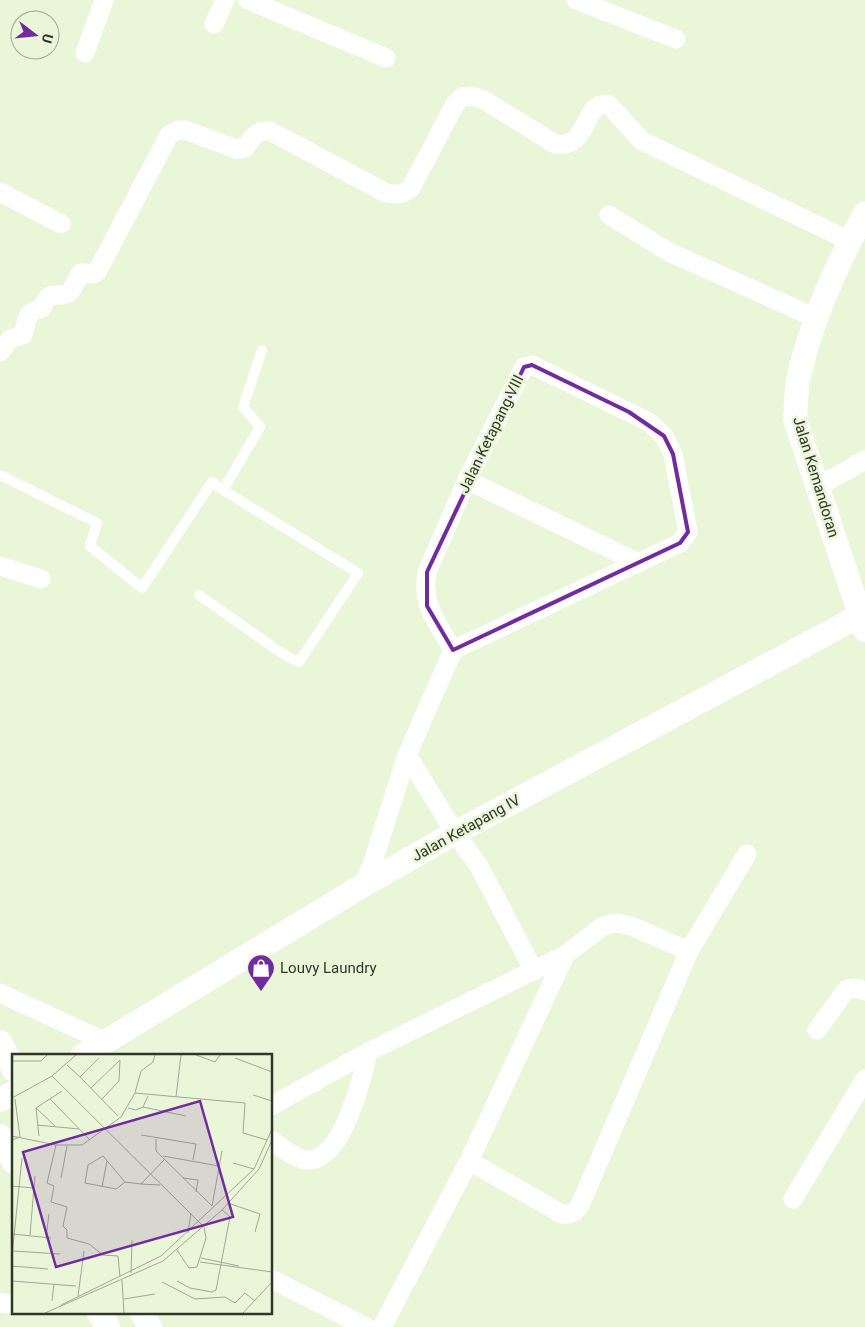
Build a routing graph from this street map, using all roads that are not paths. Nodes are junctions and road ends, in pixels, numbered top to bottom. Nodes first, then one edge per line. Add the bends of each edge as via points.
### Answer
1 (104, 0) edge
2 (225, 0) edge
3 (248, 0) edge
4 (576, 0) edge
5 (596, 4) edge
6 (214, 24) dead end
7 (676, 38) dead end
8 (85, 53) dead end
9 (386, 58) dead end
10 (0, 192) edge
11 (865, 213) edge
12 (609, 215) dead end
13 (61, 224) dead end
14 (850, 241) junction
15 (816, 318) junction
16 (262, 350) dead end
17 (0, 352) edge
18 (865, 460) edge
19 (0, 476) edge
20 (468, 480) junction
21 (817, 487) junction
22 (223, 490) junction
23 (639, 563) junction
24 (0, 566) edge
25 (41, 579) dead end
26 (199, 595) dead end
27 (863, 620) edge
28 (453, 650) junction
29 (407, 755) junction
30 (455, 833) junction
31 (747, 854) dead end
32 (362, 886) junction
33 (689, 951) junction
34 (565, 955) junction
35 (534, 971) junction
36 (865, 991) edge
37 (0, 994) edge
38 (817, 1030) dead end
39 (0, 1042) edge
40 (106, 1042) junction
41 (368, 1052) junction
42 (85, 1054) edge
43 (12, 1066) edge
44 (865, 1079) edge
45 (12, 1094) edge
46 (0, 1100) edge
47 (272, 1105) edge
48 (0, 1136) edge
49 (272, 1141) edge
50 (12, 1158) edge
51 (469, 1161) junction
52 (793, 1199) dead end
53 (272, 1280) edge
54 (143, 1314) edge
55 (150, 1327) edge
56 (366, 1327) edge
57 (382, 1327) edge

1 - 8 street
2 - 6 street
3 - 9 street
4 - 5 street
5 - 7 street
10 - 13 street
11 - 14 street, Jalan Kemandoran
12 - 15 street via 669,252
14 - 15 street, Jalan Kemandoran
14 - 17 street via 642,141 610,105 604,104 595,108 574,142 566,146 555,144 484,100 462,97 455,104 411,188 404,194 386,193 270,132 255,134 245,148 236,150 179,130 169,135 97,272 81,273 70,292 52,294 45,299 42,308 30,313 22,335 10,339
15 - 21 street, Jalan Kemandoran via 798,382 796,419
16 - 22 lane via 243,407 260,427
18 - 21 street
19 - 22 lane via 97,524 90,546 142,588 212,482
20 - 23 street
20 - 23 street, Jalan Ketapang VIII via 524,367 532,365 649,422 664,436 673,454 688,532 680,543
20 - 28 street, Jalan Ketapang VIII via 427,572 424,587 428,606
21 - 27 street, Jalan Kemandoran
22 - 26 lane via 358,573 299,662
23 - 28 street, Jalan Ketapang VIII
24 - 25 street
27 - 30 street, Jalan Ketapang IV
28 - 29 street
29 - 30 street
29 - 32 street via 371,868
30 - 32 street, Jalan Ketapang IV
30 - 35 street via 479,866
31 - 33 street
32 - 40 street, Jalan Ketapang IV
33 - 34 street via 617,923 603,926
33 - 51 street via 575,1212 562,1214
34 - 35 street
34 - 51 street
35 - 41 street
36 - 38 street via 847,989
37 - 40 street
39 - 43 street
40 - 42 street, Jalan Ketapang IV
41 - 47 street
41 - 49 street via 357,1097 330,1150 320,1158 306,1160
44 - 52 street
45 - 46 street
48 - 50 street
51 - 57 street
53 - 56 street
54 - 55 street

